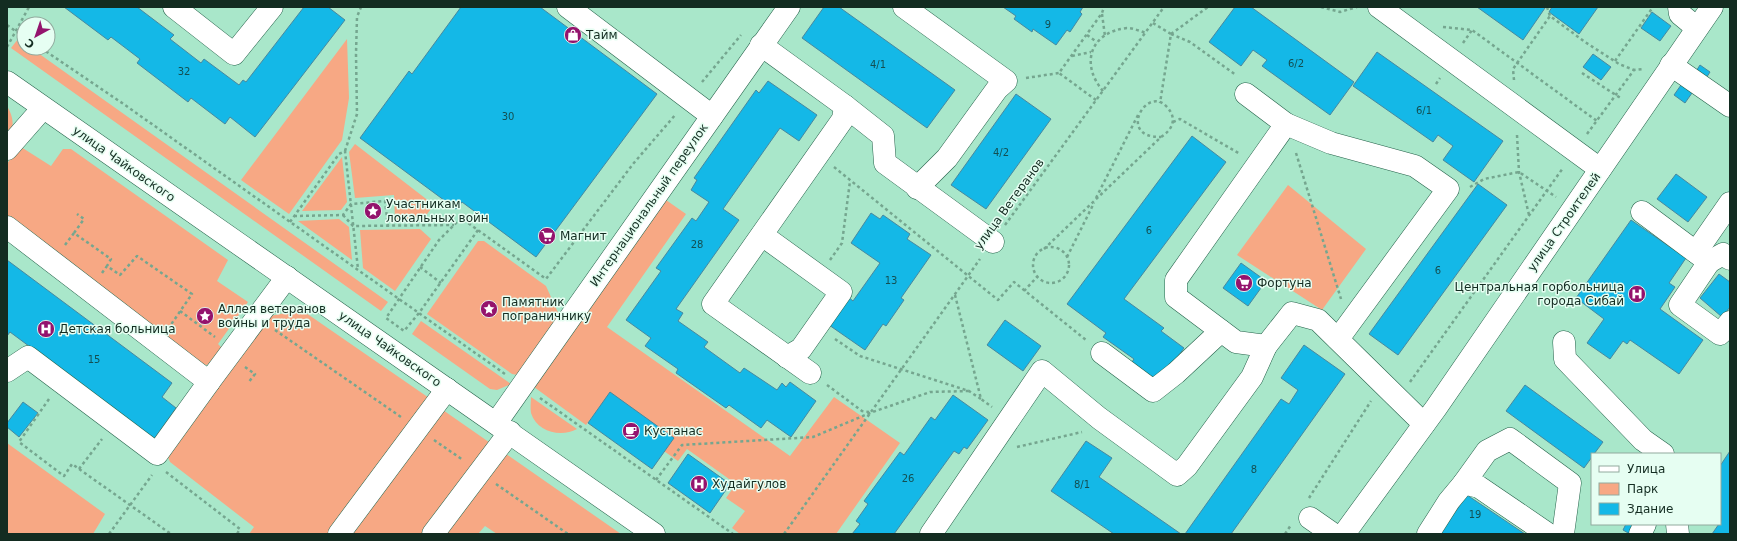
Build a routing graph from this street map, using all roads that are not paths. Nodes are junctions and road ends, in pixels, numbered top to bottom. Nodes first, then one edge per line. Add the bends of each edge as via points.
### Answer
1 (174, 7) edge
2 (272, 7) edge
3 (568, 7) edge
4 (789, 7) edge
5 (904, 7) edge
6 (1379, 7) edge
7 (1679, 7) edge
8 (1712, 7) edge
9 (1697, 28) junction
10 (761, 45) junction
11 (1671, 66) junction
12 (7, 82) edge
13 (1246, 94) road end
14 (844, 106) junction
15 (1730, 106) edge
16 (43, 108) junction
17 (712, 116) junction
18 (1286, 124) junction
19 (7, 149) edge
20 (1600, 169) junction
21 (917, 188) junction
22 (1730, 203) edge
23 (1642, 212) dead end
24 (7, 227) edge
25 (762, 235) junction
26 (992, 242) road end
27 (1712, 257) edge
28 (287, 277) junction
29 (1730, 322) edge
30 (1221, 331) junction
31 (1343, 332) junction
32 (1564, 342) dead end
33 (1266, 346) junction
34 (1102, 353) road end
35 (787, 357) junction
36 (7, 371) edge
37 (810, 373) road end
38 (209, 382) junction
39 (447, 389) junction
40 (1424, 424) junction
41 (503, 428) junction
42 (1662, 453) edge
43 (1464, 483) junction
44 (1304, 513) road end
45 (1644, 525) edge
46 (339, 534) edge
47 (433, 534) edge
48 (654, 534) edge
49 (931, 534) edge
50 (1333, 534) edge
51 (1344, 534) edge
52 (1428, 534) edge
53 (1548, 534) edge
54 (1563, 534) edge
55 (1640, 534) edge

1 - 2 street via 234,54
3 - 17 street
4 - 10 street, Интернациональный переулок
5 - 21 street via 1006,81 997,89 947,158
6 - 20 street
7 - 9 street via 1680,14
8 - 9 street, улица Строителей
9 - 11 street, улица Строителей
10 - 14 street
10 - 17 street, Интернациональный переулок
11 - 15 street
11 - 20 street, улица Строителей
12 - 16 street, улица Чайковского
13 - 18 street
14 - 21 street via 882,136 885,163
14 - 25 street via 843,119
16 - 19 street
16 - 28 street, улица Чайковского
17 - 41 street, Интернациональный переулок via 522,386
18 - 30 street via 1176,280 1176,297
18 - 31 street via 1331,143 1415,166 1448,189
20 - 40 street, улица Строителей
21 - 26 street
22 - 27 street
23 - 27 street
24 - 38 street
25 - 35 street via 713,304
25 - 35 street via 841,292 801,349
27 - 29 street via 1680,305 1720,334
28 - 38 street
28 - 39 street, улица Чайковского
30 - 33 street via 1236,342
30 - 34 street via 1176,374 1153,391
31 - 33 street via 1318,320 1292,313
31 - 40 street via 1383,384
32 - 42 street via 1565,359 1643,440
33 - 49 street via 1252,377 1187,466 1177,475 1108,425 1042,371
35 - 37 street
36 - 38 street via 28,357 115,422 158,460
39 - 41 street, улица Чайковского
39 - 46 street
40 - 51 street, улица Строителей
41 - 47 street, Интернациональный переулок
41 - 48 street, улица Чайковского
43 - 52 street via 1448,501
43 - 53 street via 1479,487
43 - 54 street via 1487,451 1510,439 1570,483
44 - 50 street
45 - 55 street

